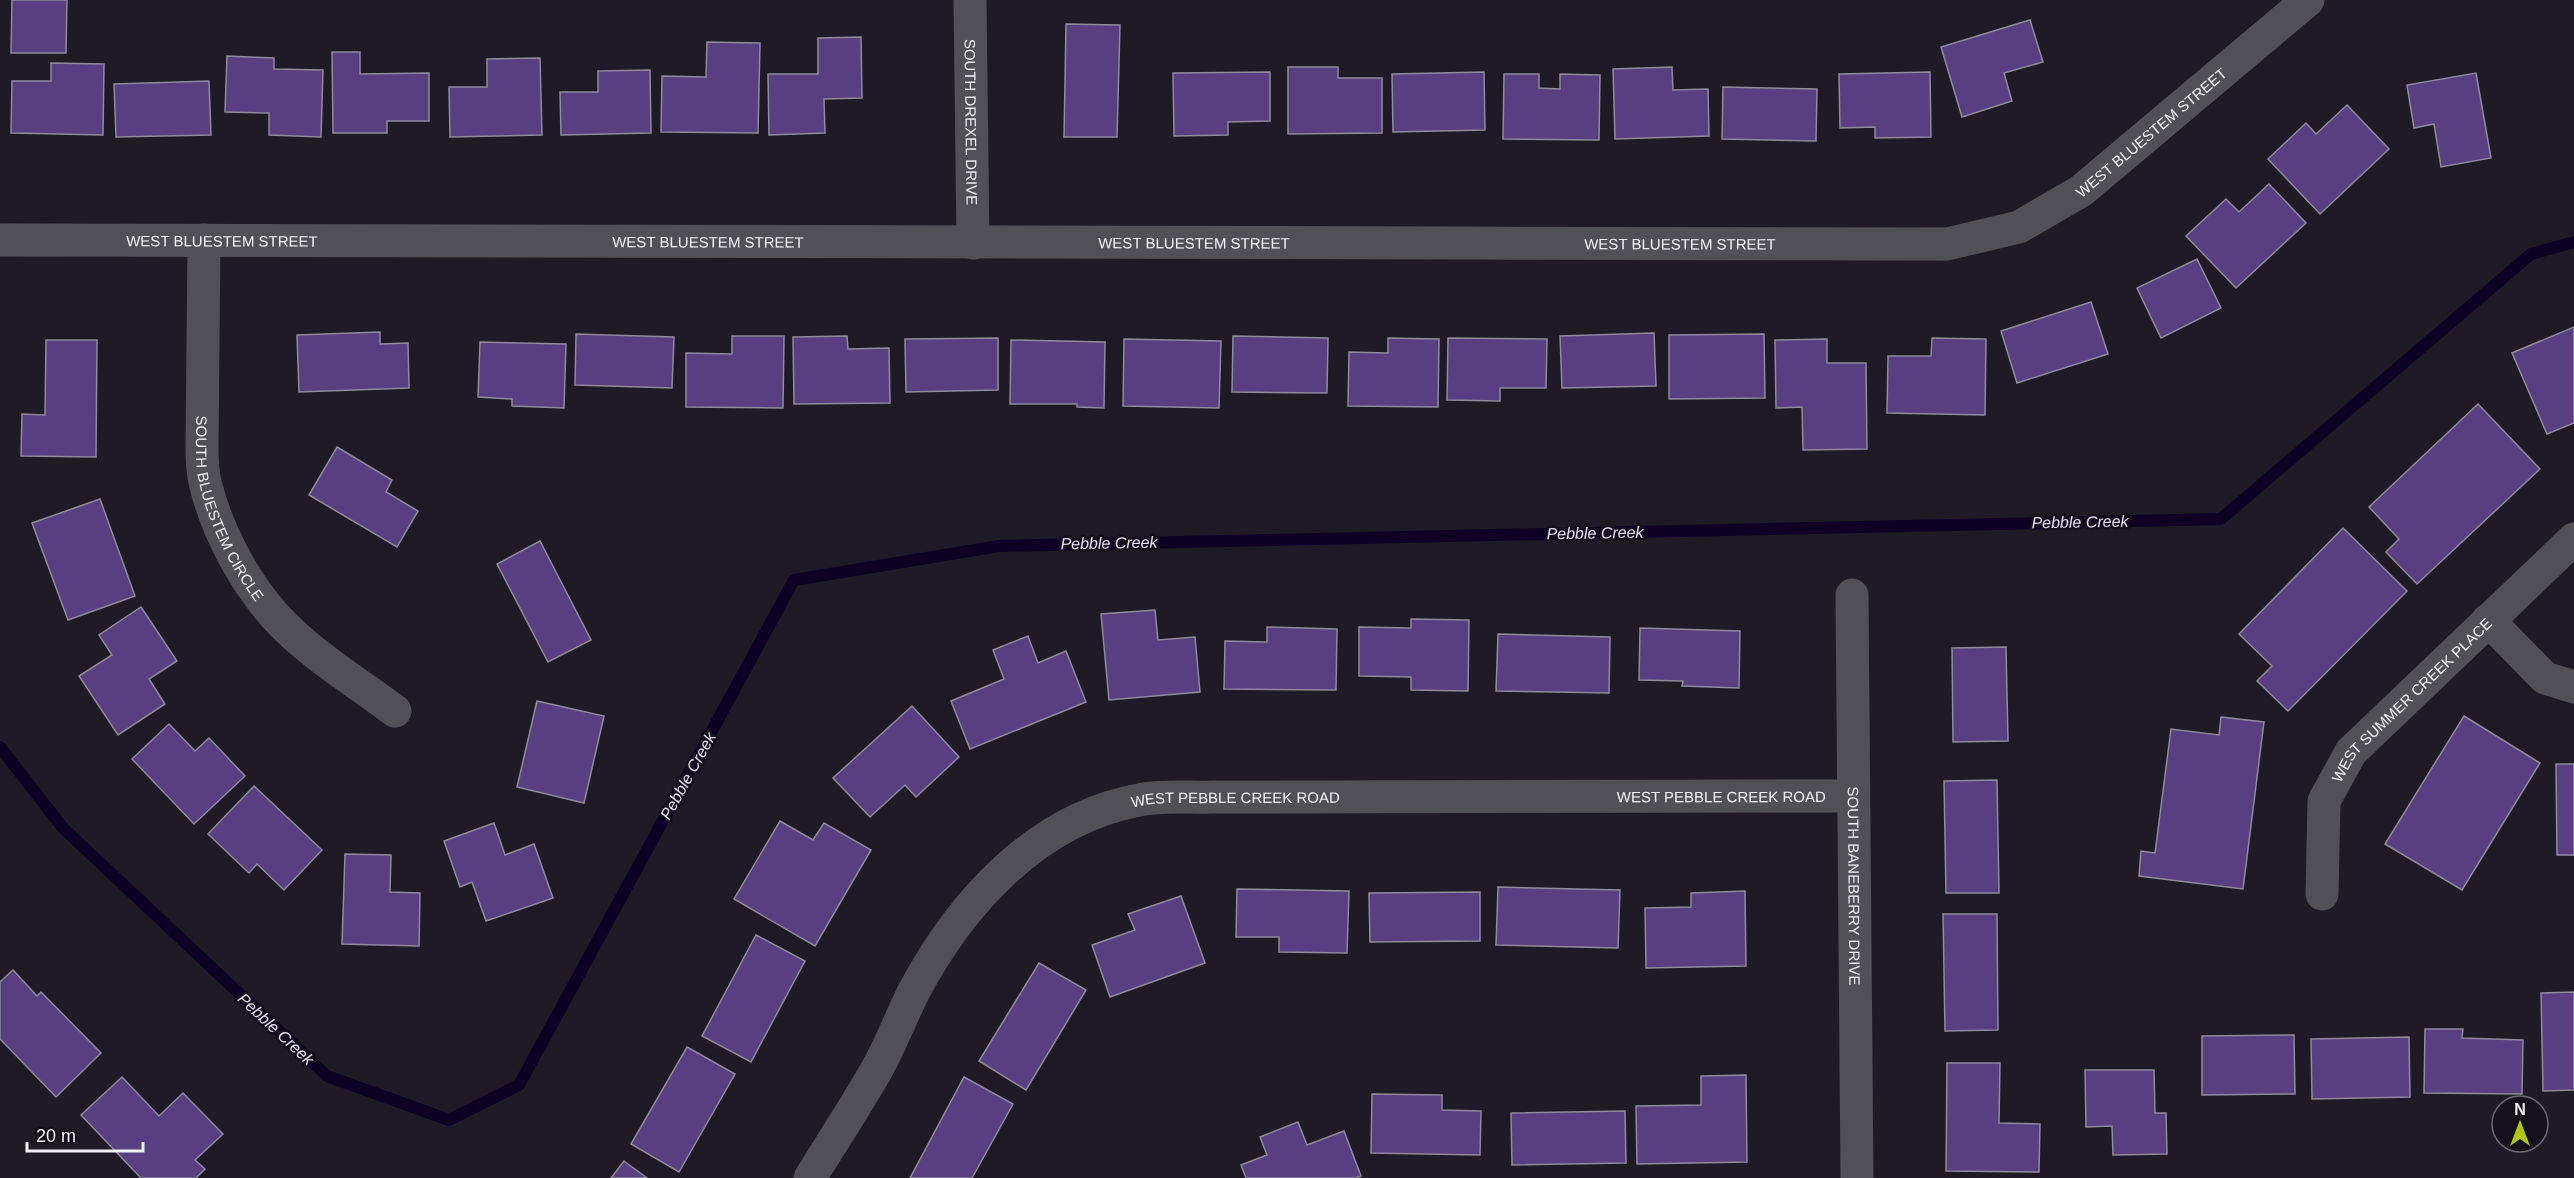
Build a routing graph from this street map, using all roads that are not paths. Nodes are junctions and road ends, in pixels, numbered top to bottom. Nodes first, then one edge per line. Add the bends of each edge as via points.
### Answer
1 (970, 0) edge
2 (2308, 0) edge
3 (0, 240) edge
4 (204, 240) junction
5 (973, 243) junction
6 (2574, 539) edge
7 (1852, 595) dead end
8 (2488, 620) junction
9 (2574, 687) edge
10 (396, 711) dead end
11 (1853, 796) junction
12 (2322, 894) dead end
13 (810, 1178) edge
14 (1857, 1178) edge

1 - 5 street, SOUTH DREXEL DRIVE
2 - 5 street, WEST BLUESTEM STREET via 2081,191 2019,227 1947,244
3 - 4 street, WEST BLUESTEM STREET
4 - 5 street, WEST BLUESTEM STREET
4 - 10 street, SOUTH BLUESTEM CIRCLE via 201,446 204,480 214,514 254,589 275,616 308,646
6 - 8 street, WEST SUMMER CREEK PLACE
7 - 11 street, SOUTH BANEBERRY DRIVE
8 - 9 street via 2545,678
8 - 12 street, WEST SUMMER CREEK PLACE via 2351,752 2324,801
11 - 13 street, WEST PEBBLE CREEK ROAD via 1212,797 1140,799 1092,814 1039,841 990,883 915,990 877,1068
11 - 14 street, SOUTH BANEBERRY DRIVE

